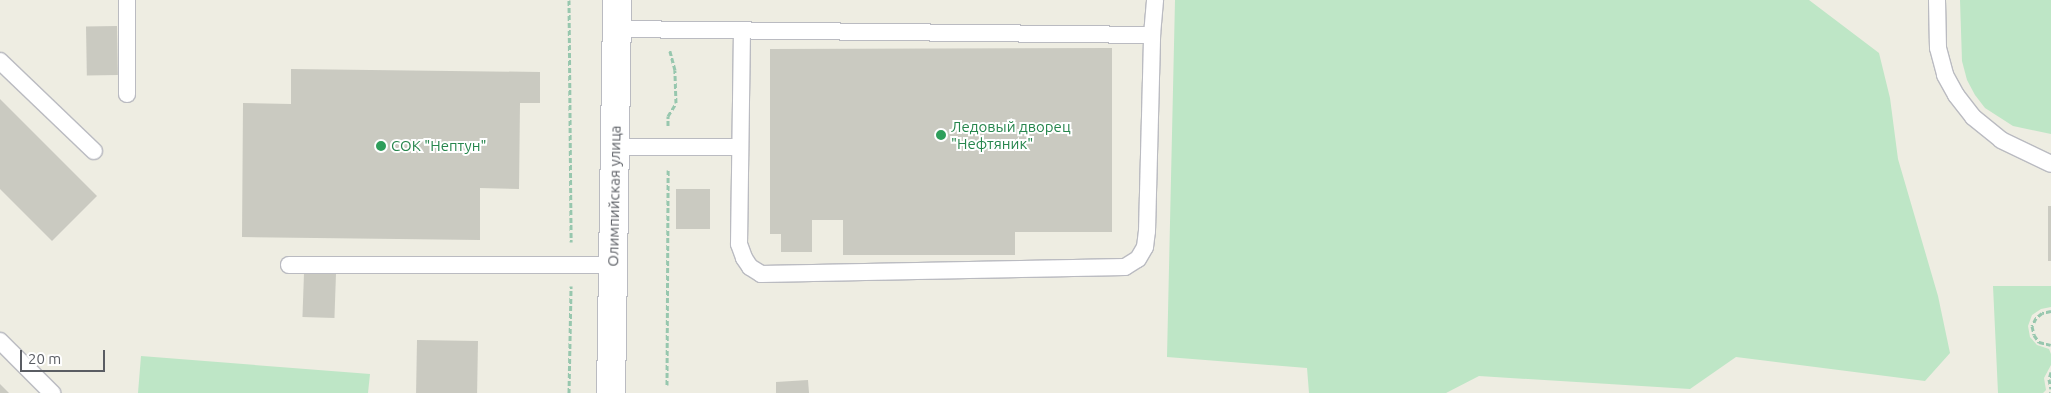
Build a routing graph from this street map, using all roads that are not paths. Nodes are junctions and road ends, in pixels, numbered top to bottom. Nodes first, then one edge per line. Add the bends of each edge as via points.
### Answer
1 (127, 0) edge
2 (616, 0) edge
3 (1155, 0) edge
4 (1937, 0) edge
5 (616, 29) junction
6 (742, 30) junction
7 (1152, 34) junction
8 (0, 61) edge
9 (127, 94) dead end
10 (614, 147) junction
11 (740, 147) junction
12 (94, 151) dead end
13 (2051, 164) edge
14 (289, 265) dead end
15 (613, 265) junction
16 (0, 341) edge
17 (52, 393) edge
18 (611, 393) edge

1 - 9 lane
2 - 5 street, Олимпийская улица
3 - 7 lane
4 - 13 lane via 1938,48 1945,75 1956,95 1973,117 2001,140
5 - 6 lane
5 - 10 street, Олимпийская улица
6 - 7 lane
6 - 11 lane
7 - 11 lane via 1145,247 1138,259 1124,267 761,274 750,268 739,244
8 - 12 lane
10 - 11 lane
10 - 15 street, Олимпийская улица
14 - 15 lane
15 - 18 street, Олимпийская улица
16 - 17 lane

